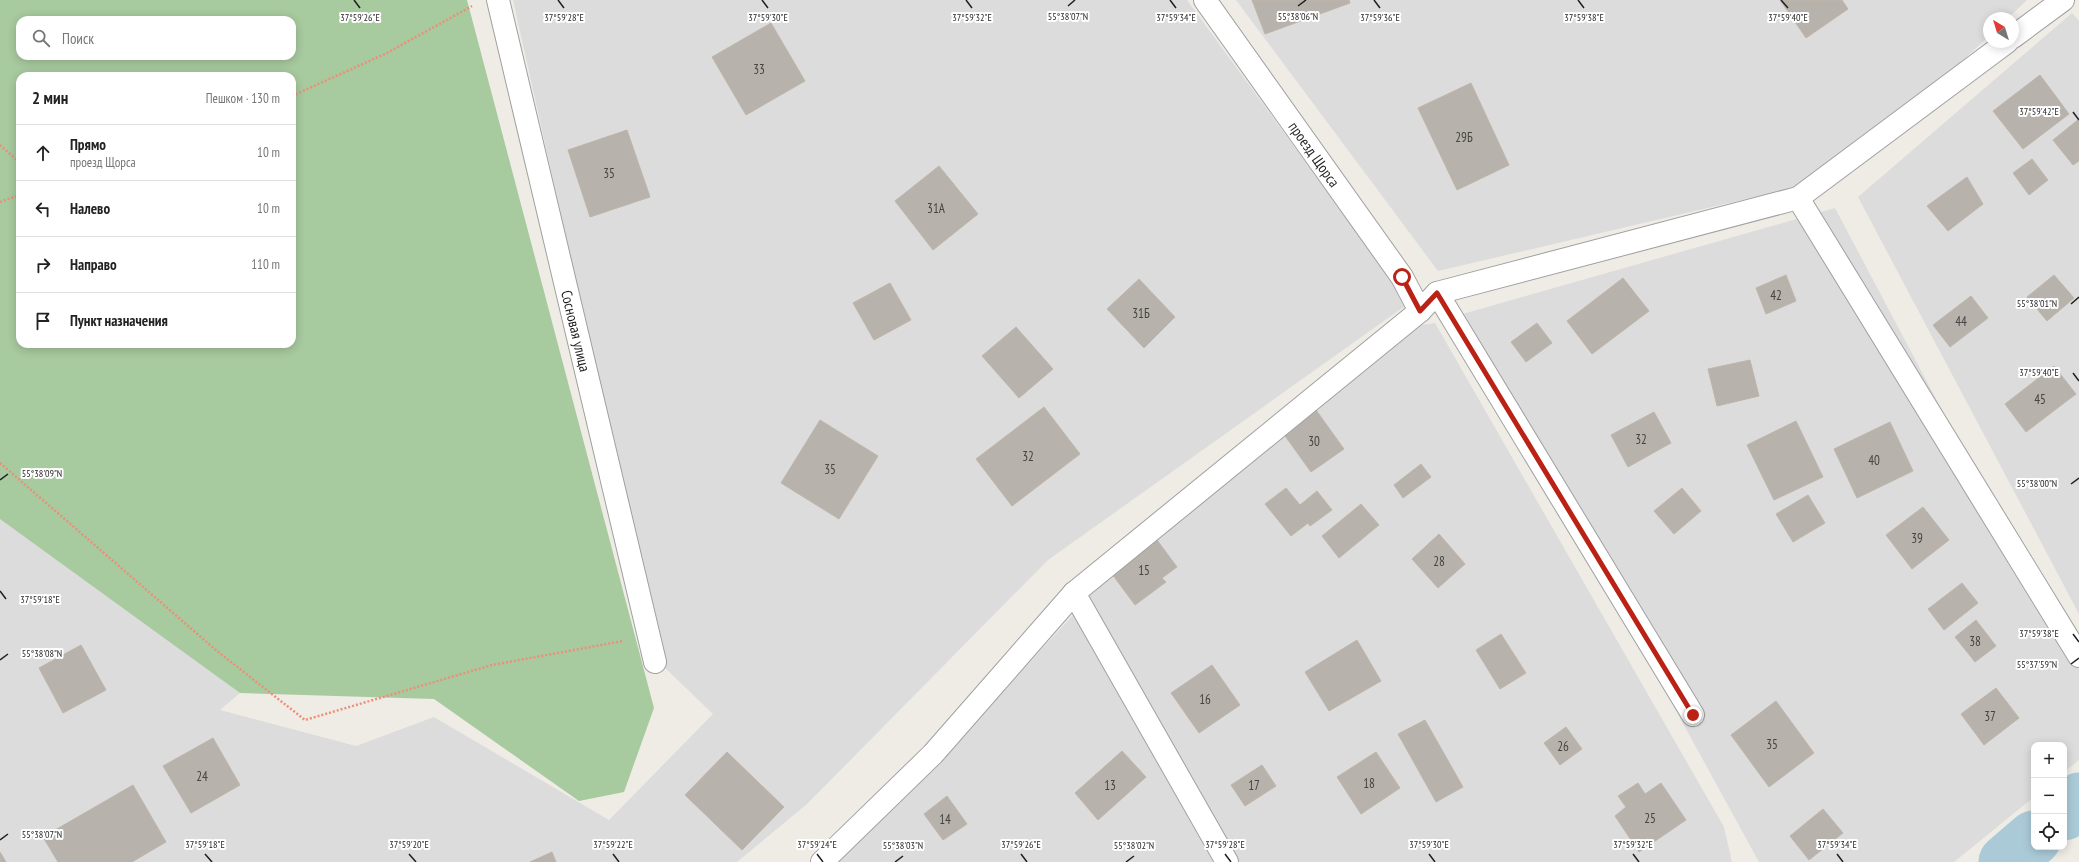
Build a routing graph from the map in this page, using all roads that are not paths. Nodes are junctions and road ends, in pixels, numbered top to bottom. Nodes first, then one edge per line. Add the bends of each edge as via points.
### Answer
1 (498, 0) edge
2 (1205, 0) edge
3 (2063, 0) edge
4 (2019, 33) edge
5 (1999, 48) edge
6 (1798, 198) junction
7 (1437, 293) junction
8 (1420, 311) junction
9 (1074, 593) junction
10 (2079, 656) edge
11 (655, 662) dead end
12 (1693, 715) dead end
13 (822, 862) edge
14 (1227, 862) edge

1 - 11 street, Сосновая улица
2 - 8 street, проезд Щорса via 1402,277
3 - 4 street
5 - 6 street
6 - 7 street
6 - 10 street
7 - 8 street
7 - 12 street
8 - 9 street
9 - 13 street via 933,754
9 - 14 street

